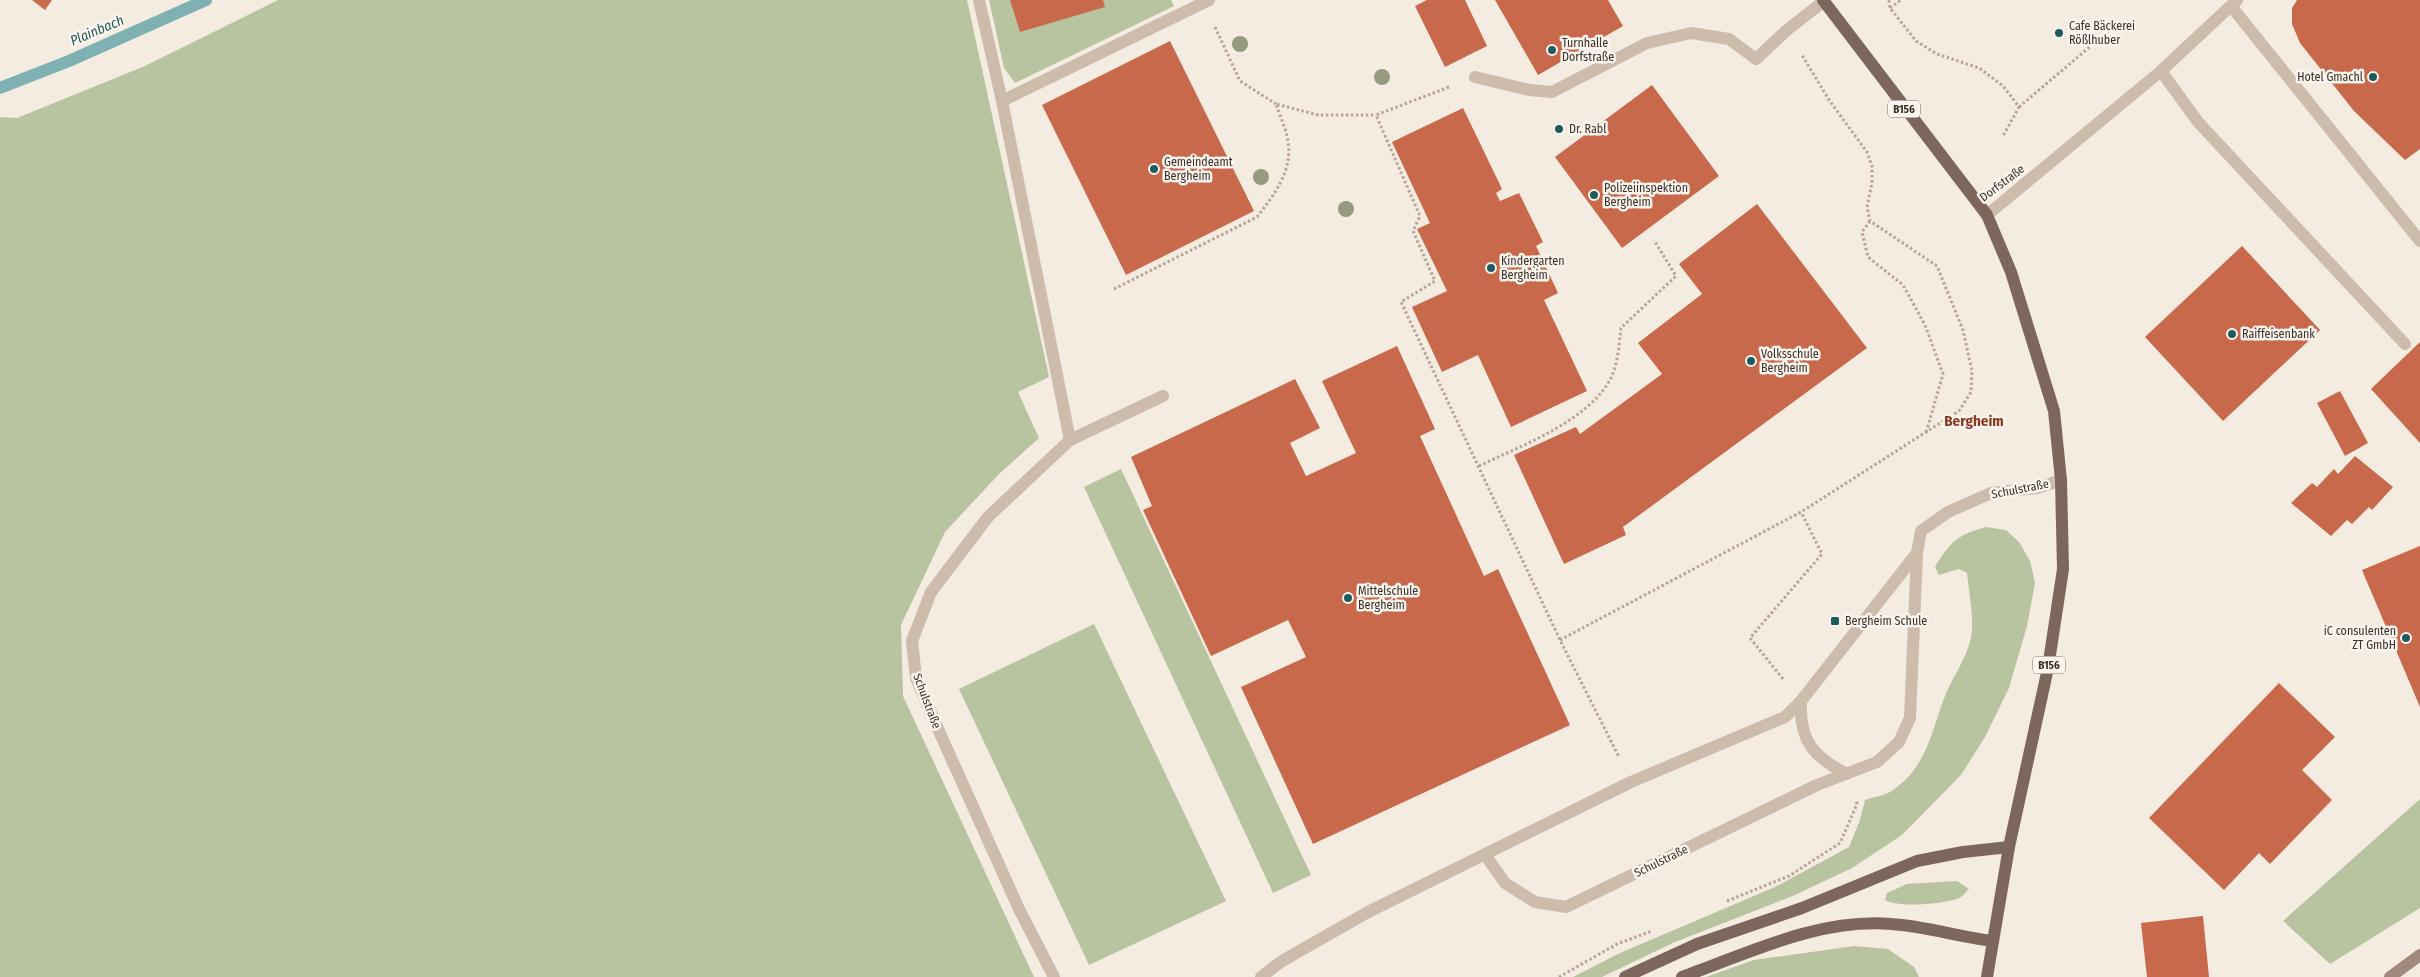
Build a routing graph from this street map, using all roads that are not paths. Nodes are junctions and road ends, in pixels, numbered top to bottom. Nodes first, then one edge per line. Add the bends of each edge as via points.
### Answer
1 (979, 0) edge
2 (1823, 1) edge
3 (1206, 2) edge
4 (2234, 3) edge
5 (2161, 71) junction
6 (1475, 77) road end
7 (1002, 101) junction
8 (1987, 215) junction
9 (2420, 241) edge
10 (2405, 344) dead end
11 (1163, 396) dead end
12 (1070, 440) junction
13 (2061, 480) junction
14 (1917, 554) junction
15 (1801, 701) junction
16 (1847, 774) junction
17 (2009, 847) junction
18 (1486, 856) junction
19 (1993, 941) junction
20 (2420, 955) edge
21 (1054, 977) edge
22 (1261, 977) edge
23 (1625, 977) edge
24 (1682, 977) edge
25 (1987, 977) edge
26 (2390, 977) edge

1 - 7 street
2 - 6 street via 1756,59 1729,39 1691,33 1647,43 1552,92 1528,90
2 - 8 main road, Dorfstraße / B156
3 - 7 street
4 - 5 street, Dorfstraße
4 - 9 street
5 - 8 street, Dorfstraße
5 - 10 street via 2198,122
7 - 12 street
8 - 13 main road, B156 via 2011,272 2054,411
11 - 12 street, Schulstraße
12 - 21 street, Schulstraße via 988,517 931,592 912,640 916,678 1019,909
13 - 14 street, Schulstraße via 2037,488 1991,493 1948,512 1921,531
13 - 17 main road, B156 via 2063,569 2048,668
14 - 15 street, Schulstraße
14 - 16 street, Schulstraße via 1910,718 1899,742 1878,762
15 - 16 street via 1800,722 1810,747 1824,762
15 - 18 street, Schulstraße via 1785,716 1632,782
16 - 18 street, Schulstraße via 1817,785 1566,907 1535,902 1505,883
17 - 19 main road, B156
17 - 23 main road via 1917,862 1802,908 1697,944
18 - 22 street, Schulstraße via 1368,912 1282,961
19 - 24 main road via 1891,924 1841,926 1789,937
19 - 25 main road, B156
20 - 26 main road

